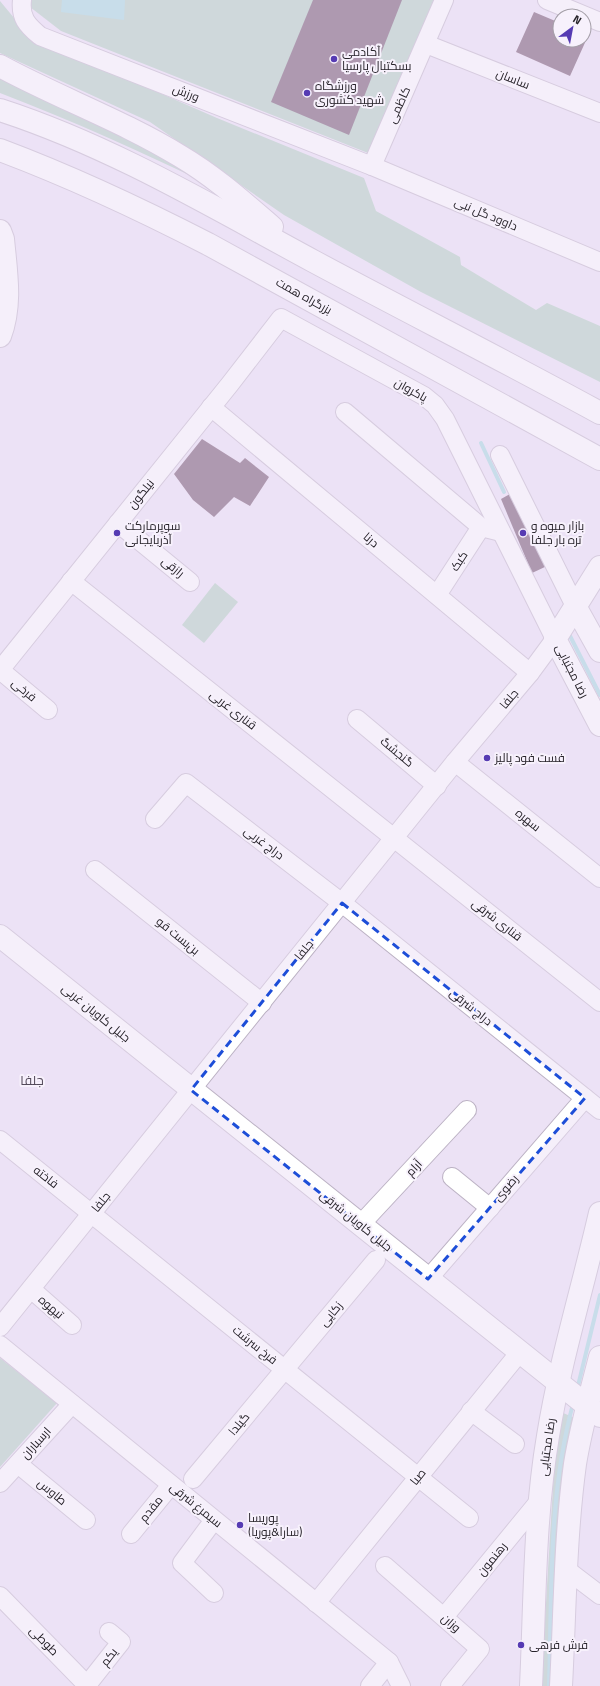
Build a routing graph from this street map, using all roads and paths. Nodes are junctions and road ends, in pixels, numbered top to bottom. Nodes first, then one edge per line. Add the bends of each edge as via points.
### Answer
1 (22, 0) edge
2 (444, 0) edge
3 (547, 0) edge
4 (600, 22) edge
5 (426, 44) junction
6 (0, 66) edge
7 (0, 110) edge
8 (600, 113) edge
9 (0, 150) edge
10 (372, 166) junction
11 (0, 231) edge
12 (313, 261) junction
13 (600, 262) edge
14 (281, 318) joint
15 (0, 336) edge
16 (211, 408) junction
17 (345, 412) dead end
18 (600, 413) edge
19 (500, 455) dead end
20 (595, 456) edge
21 (118, 523) junction
22 (481, 527) junction
23 (501, 532) junction
24 (600, 568) edge
25 (71, 581) junction
26 (190, 582) dead end
27 (437, 595) junction
28 (575, 606) junction
29 (555, 639) junction
30 (600, 651) edge
31 (0, 670) edge
32 (530, 673) junction
33 (48, 710) dead end
34 (357, 719) dead end
35 (600, 725) edge
36 (456, 762) junction
37 (437, 786) junction
38 (155, 819) dead end
39 (394, 838) junction
40 (95, 870) dead end
41 (600, 878) edge
42 (342, 903) junction
43 (0, 936) edge
44 (600, 1002) edge
45 (262, 1003) junction
46 (192, 1090) junction
47 (585, 1098) junction
48 (467, 1110) dead end
49 (600, 1110) edge
50 (0, 1140) edge
51 (452, 1177) dead end
52 (490, 1208) junction
53 (92, 1213) junction
54 (600, 1213) edge
55 (360, 1225) junction
56 (376, 1260) dead end
57 (428, 1279) junction
58 (31, 1289) junction
59 (72, 1325) dead end
60 (0, 1327) edge
61 (0, 1345) edge
62 (520, 1352) junction
63 (599, 1363) edge
64 (285, 1369) junction
65 (558, 1383) junction
66 (72, 1404) junction
67 (471, 1411) junction
68 (594, 1411) edge
69 (515, 1444) dead end
70 (18, 1464) junction
71 (418, 1477) junction
72 (194, 1479) dead end
73 (0, 1483) edge
74 (171, 1485) junction
75 (540, 1500) junction
76 (469, 1518) dead end
77 (86, 1520) dead end
78 (214, 1520) junction
79 (131, 1534) dead end
80 (385, 1566) dead end
81 (567, 1570) junction
82 (214, 1593) dead end
83 (600, 1595) edge
84 (316, 1603) junction
85 (3, 1607) edge
86 (444, 1618) junction
87 (109, 1632) dead end
88 (389, 1662) junction
89 (80, 1683) edge
90 (370, 1686) edge
91 (401, 1686) edge
92 (450, 1686) edge
93 (531, 1686) edge
94 (561, 1686) edge

1 - 10 street, ورزش via 26,25 40,36
2 - 5 street, کاظمی
3 - 4 street
5 - 8 street, ساسان
5 - 10 street, کاظمی
6 - 12 main road via 137,131 181,156 220,182
7 - 12 main road via 118,157 245,222
9 - 20 main road, بزرگراه همت via 76,179 208,244
10 - 13 street, داوود گل نبی
11 - 15 main road via 8,287 5,320
12 - 18 main road
14 - 16 street, نیلگون
14 - 23 street, پاکروان via 424,396 435,405 445,419
16 - 21 street, نیلگون
16 - 27 street, درنا
17 - 22 street
19 - 28 street
21 - 25 street, نیلگون
21 - 26 street, رازقی
22 - 23 street
22 - 27 street, کبک
23 - 29 street, پاکروان
24 - 28 main road, جلفا
25 - 31 street, نیلگون
25 - 39 street, قناری غربی
27 - 32 street, درنا
28 - 29 main road, جلفا
28 - 30 main road
29 - 32 street, جلفا
29 - 35 main road, رضا مجتبایی
31 - 33 street, فرخی
32 - 36 street, جلفا
34 - 37 street, گنجشگ
36 - 37 street, جلفا
36 - 41 street, سهره
37 - 39 street, جلفا
38 - 42 street, دراج غربی via 186,783
39 - 42 street, جلفا
39 - 44 street, قناری شرقی
40 - 45 street, بن‌بست قو
42 - 45 street, جلفا
42 - 47 street, دراج شرقی
43 - 46 main road, جلیل کاویان غربی
45 - 46 street, جلفا
46 - 53 street, جلفا
46 - 55 main road, جلیل کاویان شرقی
47 - 49 street, دراج شرقی
47 - 52 street, رضوی
48 - 55 street, آرام
50 - 53 street, فاخته
51 - 52 street
52 - 57 street, رضوی
53 - 58 street, جلفا
53 - 64 street, فرخ سرشت
54 - 65 main road, رضا مجتبایی
55 - 57 main road, جلیل کاویان شرقی
56 - 64 street, زکایی
57 - 62 main road, جلیل کاویان شرقی
58 - 59 street, تیهوه
58 - 60 street, جلفا
61 - 66 street, سیمرغ شرقی
62 - 65 main road, جلیل کاویان شرقی
62 - 67 street, صبا
63 - 68 main road
64 - 71 street, فرخ سرشت
64 - 72 street, گیلدا
65 - 68 main road, جلیل کاویان شرقی
65 - 75 main road, رضا مجتبایی via 547,1437
66 - 70 street, ارسباران
66 - 74 street, سیمرغ شرقی
67 - 69 street
67 - 71 street, صبا
68 - 81 main road via 575,1466
70 - 73 street, ارسباران
70 - 77 street, طاوس
71 - 76 street, فرخ سرشت
71 - 84 street, صبا
74 - 78 street, سیمرغ شرقی
74 - 79 street, مقدم
75 - 86 street, رهنمون
75 - 93 main road, رضا مجتبایی
78 - 82 street via 182,1563
78 - 84 street, سیمرغ شرقی
80 - 86 street, وزان
81 - 83 street
81 - 94 main road
84 - 88 street, سیمرغ شرقی
85 - 89 street, طوطی
86 - 92 street, وزان via 480,1649
87 - 89 street, یکم via 121,1642
88 - 90 street
88 - 91 street, سیمرغ شرقی

